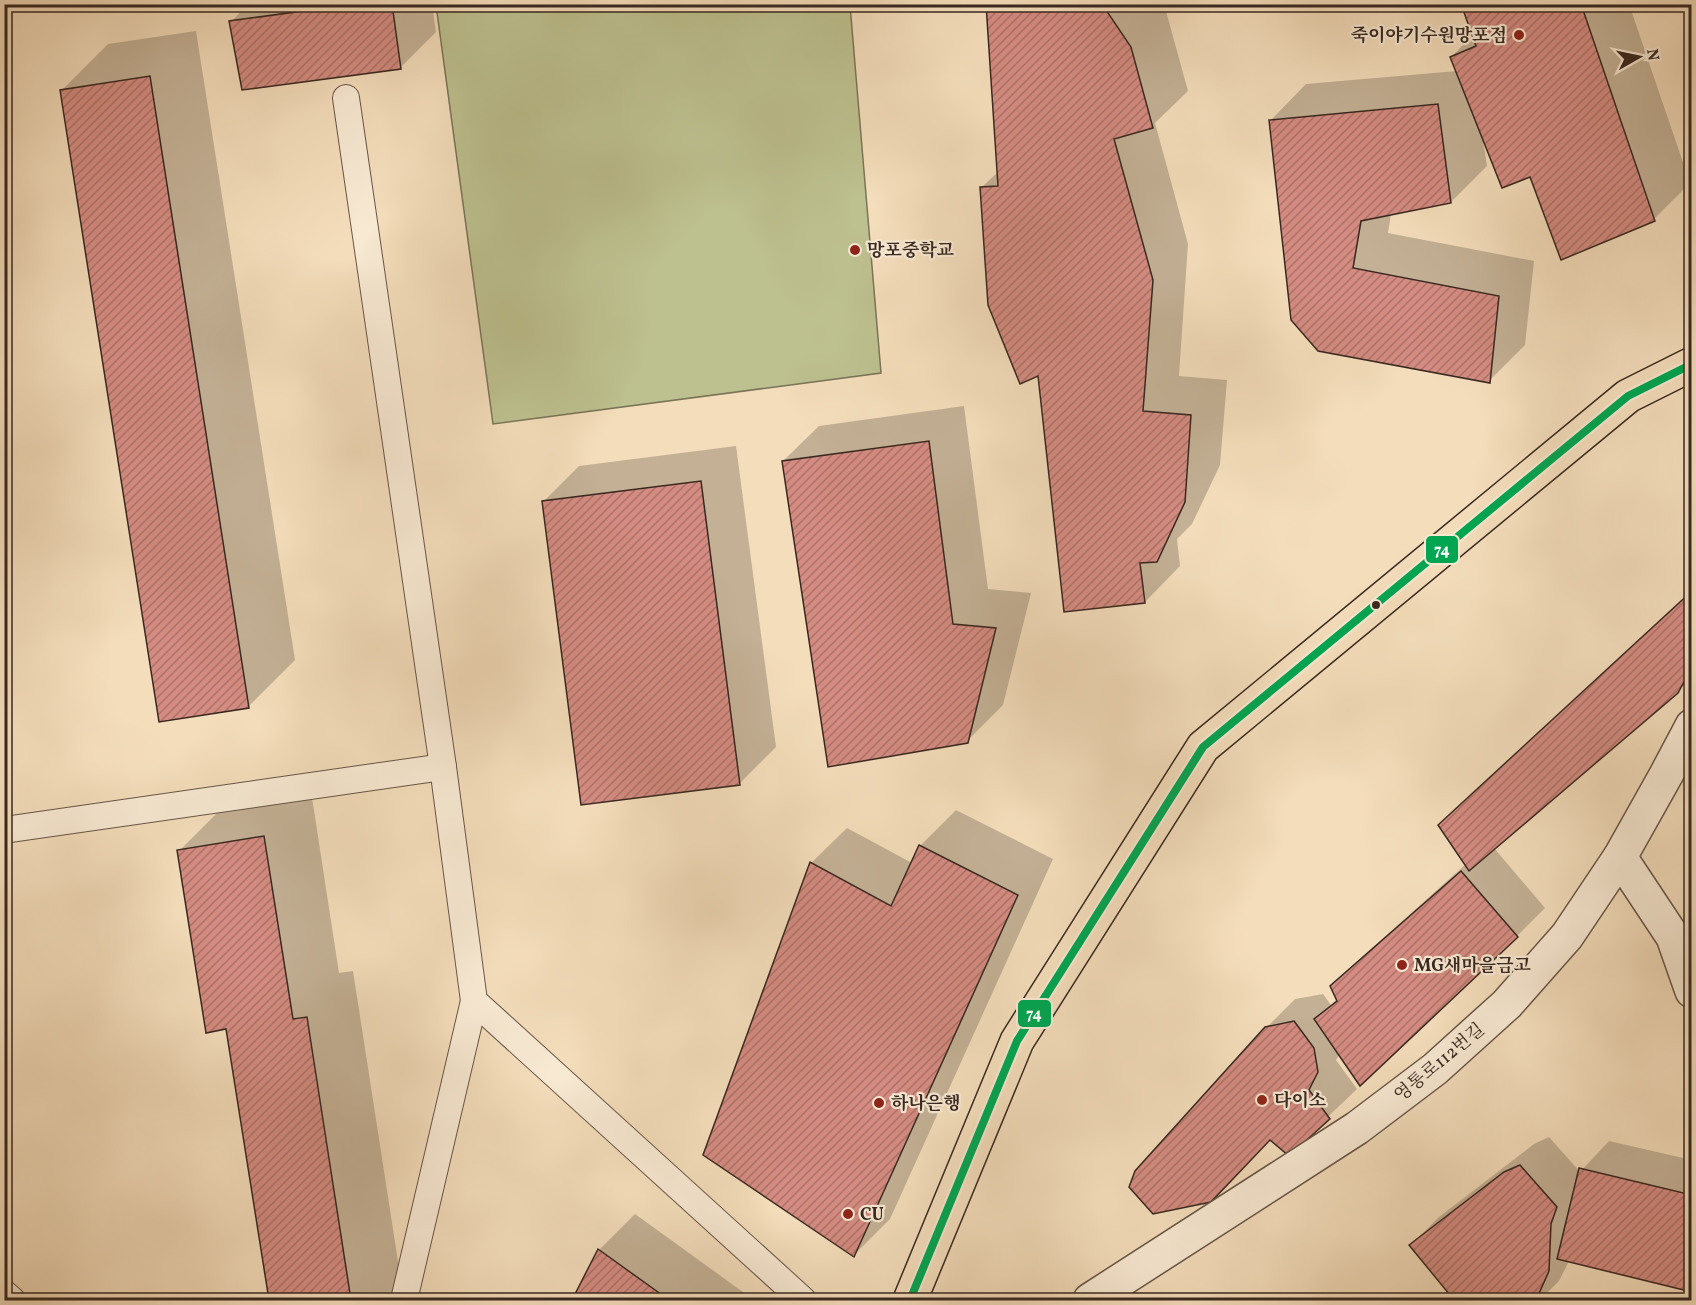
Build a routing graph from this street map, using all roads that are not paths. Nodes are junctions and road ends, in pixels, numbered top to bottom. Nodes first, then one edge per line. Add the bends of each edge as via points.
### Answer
1 (346, 98) dead end
2 (1692, 364) edge
3 (1692, 726) edge
4 (443, 767) junction
5 (4, 830) edge
6 (1620, 857) junction
7 (1692, 991) edge
8 (474, 1001) junction
9 (4, 1293) edge
10 (12, 1300) edge
11 (404, 1300) edge
12 (803, 1300) edge
13 (910, 1300) edge
14 (1090, 1300) edge

1 - 4 lane
2 - 13 main road via 1628,396 1203,747 1017,1041
3 - 6 street, 영통로112번길
4 - 5 lane
4 - 8 lane
6 - 7 street via 1673,937
6 - 14 street, 영통로112번길 via 1567,936 1507,1004 1435,1069 1358,1128
8 - 11 lane
8 - 12 lane
9 - 10 lane

